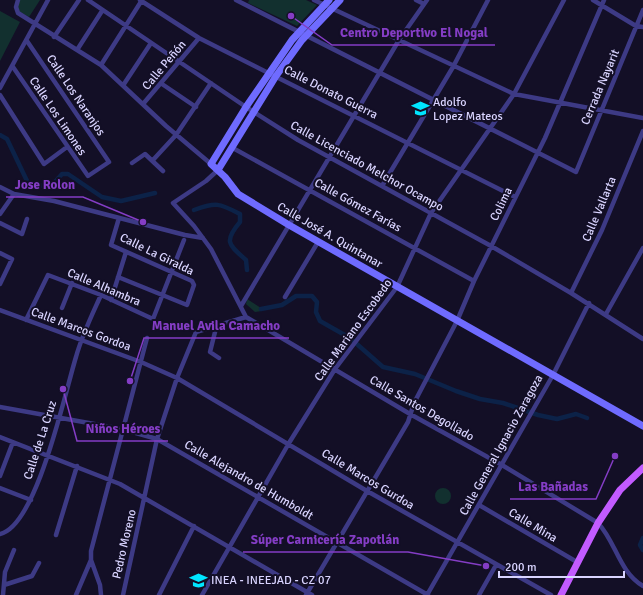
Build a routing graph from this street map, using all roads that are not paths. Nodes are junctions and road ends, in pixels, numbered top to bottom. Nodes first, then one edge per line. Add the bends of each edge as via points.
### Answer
1 (18, 0) edge
2 (48, 0) edge
3 (79, 0) edge
4 (88, 0) edge
5 (141, 0) edge
6 (236, 0) edge
7 (314, 0) edge
8 (340, 0) edge
9 (416, 0) edge
10 (488, 0) edge
11 (564, 0) edge
12 (593, 0) edge
13 (327, 2) edge
14 (425, 2) edge
15 (603, 2) edge
16 (332, 8) junction
17 (643, 10) edge
18 (102, 11) junction
19 (35, 24) junction
20 (126, 26) junction
21 (636, 26) junction
22 (643, 27) edge
23 (298, 31) junction
24 (306, 36) junction
25 (54, 37) junction
26 (200, 38) junction
27 (27, 40) junction
28 (399, 40) junction
29 (151, 43) junction
30 (77, 50) junction
31 (180, 62) junction
32 (101, 65) junction
33 (13, 67) junction
34 (453, 67) junction
35 (379, 73) junction
36 (273, 74) junction
37 (211, 83) junction
38 (124, 84) junction
39 (162, 84) junction
40 (0, 88) edge
41 (514, 94) junction
42 (0, 96) edge
43 (433, 101) junction
44 (560, 102) junction
45 (144, 104) junction
46 (196, 107) junction
47 (246, 107) junction
48 (602, 110) junction
49 (253, 112) junction
50 (354, 116) junction
51 (643, 118) edge
52 (488, 129) junction
53 (643, 131) edge
54 (176, 135) junction
55 (407, 142) junction
56 (67, 147) junction
57 (232, 147) junction
58 (537, 153) junction
59 (329, 158) junction
60 (153, 160) junction
61 (132, 163) dead end
62 (211, 164) junction
63 (218, 170) junction
64 (460, 170) junction
65 (163, 171) dead end
66 (88, 176) joint
67 (382, 186) junction
68 (0, 187) edge
69 (310, 190) junction
70 (14, 194) junction
71 (515, 197) junction
72 (431, 213) junction
73 (0, 214) edge
74 (119, 218) junction
75 (27, 219) dead end
76 (0, 223) edge
77 (289, 225) junction
78 (203, 238) junction
79 (184, 240) dead end
80 (318, 242) junction
81 (491, 246) junction
82 (415, 248) junction
83 (643, 248) edge
84 (126, 252) junction
85 (0, 253) edge
86 (172, 272) junction
87 (118, 277) junction
88 (474, 281) junction
89 (0, 282) edge
90 (72, 283) junction
91 (397, 287) junction
92 (571, 293) junction
93 (101, 295) junction
94 (162, 295) junction
95 (285, 297) dead end
96 (111, 300) junction
97 (588, 304) junction
98 (241, 306) junction
99 (62, 308) dead end
100 (0, 310) edge
101 (606, 314) junction
102 (246, 317) junction
103 (26, 320) junction
104 (457, 321) junction
105 (217, 324) junction
106 (147, 338) dead end
107 (81, 339) junction
108 (643, 339) edge
109 (219, 358) dead end
110 (141, 362) junction
111 (335, 369) junction
112 (552, 375) junction
113 (176, 378) junction
114 (0, 407) edge
115 (410, 414) junction
116 (59, 416) junction
117 (643, 426) edge
118 (122, 429) junction
119 (0, 437) edge
120 (157, 439) junction
121 (12, 442) junction
122 (289, 443) junction
123 (48, 455) junction
124 (502, 465) junction
125 (77, 466) junction
126 (643, 468) edge
127 (0, 476) edge
128 (110, 479) junction
129 (0, 488) edge
130 (367, 491) junction
131 (258, 497) junction
132 (145, 498) junction
133 (31, 500) junction
134 (479, 505) junction
135 (598, 523) junction
136 (194, 526) junction
137 (0, 534) edge
138 (56, 535) dead end
139 (337, 542) junction
140 (458, 543) junction
141 (230, 547) junction
142 (14, 550) dead end
143 (91, 560) junction
144 (577, 562) junction
145 (39, 563) dead end
146 (496, 565) junction
147 (4, 585) junction
148 (643, 586) edge
149 (309, 594) edge
150 (3, 595) edge
151 (76, 595) edge
152 (101, 595) edge
153 (123, 595) edge
154 (159, 595) edge
155 (202, 595) edge
156 (428, 595) edge
157 (479, 595) edge
158 (551, 595) edge
159 (562, 595) edge

1 - 19 street, Calle José A. Quintanar via 18,13
2 - 19 street
3 - 25 street
4 - 18 street, Calle Licenciado Melchor Ocampo
5 - 20 street
5 - 26 street, Calle Donato Guerra
6 - 23 street
7 - 13 street
8 - 16 street
9 - 14 street
10 - 34 street
11 - 41 street, Calle Mariano Escobedo
12 - 15 street
13 - 16 street
13 - 23 street
14 - 28 street
15 - 21 street
15 - 44 street, Colima
16 - 24 street
16 - 28 street
17 - 21 street, Cerrada Nayarit
18 - 20 street, Calle Licenciado Melchor Ocampo
18 - 30 street
19 - 25 street, Calle José A. Quintanar
19 - 27 street
20 - 29 street, Calle Licenciado Melchor Ocampo
20 - 32 street
21 - 22 street
21 - 48 street, Cerrada Nayarit
23 - 24 street
23 - 36 street
24 - 35 street
24 - 36 street
25 - 30 street, Calle José A. Quintanar
26 - 31 street, Calle Peñón
26 - 36 street, Calle Donato Guerra
27 - 33 street
27 - 66 street, Calle Los Naranjos via 109,162
28 - 34 street
28 - 35 street
29 - 31 street, Calle Licenciado Melchor Ocampo
29 - 38 street
30 - 32 street, Calle José A. Quintanar
31 - 37 street, Calle Licenciado Melchor Ocampo
31 - 39 street, Calle Peñón
32 - 38 street, Calle José A. Quintanar
33 - 40 street
33 - 56 street, Calle Los Limones
34 - 41 street
34 - 43 street
35 - 43 street
35 - 50 street
36 - 47 street
36 - 49 street
36 - 50 street, Calle Donato Guerra
37 - 46 street
37 - 47 street, Calle Licenciado Melchor Ocampo
38 - 45 street, Calle José A. Quintanar
39 - 45 street, Calle Peñón
39 - 46 street
41 - 44 street
41 - 52 street, Calle Mariano Escobedo
42 - 56 street via 44,164
43 - 52 street
43 - 55 street
44 - 48 street
44 - 58 street, Colima
45 - 54 street, Calle José A. Quintanar
46 - 54 street
47 - 49 street, Calle Licenciado Melchor Ocampo
47 - 62 street
48 - 51 street
48 - 58 street, Cerrada Nayarit via 576,172
49 - 57 street
49 - 59 street, Calle Licenciado Melchor Ocampo
50 - 55 street, Calle Donato Guerra
50 - 59 street
52 - 58 street
52 - 64 street, Calle Mariano Escobedo
53 - 92 street, Calle Vallarta via 602,230
54 - 60 street
54 - 62 street, Calle José A. Quintanar
55 - 64 street, Calle Donato Guerra
55 - 67 street
56 - 66 street, Calle Los Limones
57 - 63 street
57 - 69 street, Calle Gómez Farías
58 - 71 street, Colima
59 - 67 street, Calle Licenciado Melchor Ocampo
59 - 69 street
60 - 61 street via 145,154
60 - 65 street
62 - 63 street, Calle José A. Quintanar
63 - 77 street, Calle José A. Quintanar via 238,194
63 - 78 street via 173,203
64 - 71 street, Calle Donato Guerra
64 - 72 street, Calle Mariano Escobedo
67 - 72 street, Calle Licenciado Melchor Ocampo
68 - 70 street
69 - 77 street
69 - 82 street, Calle Gómez Farías
70 - 73 street
70 - 74 street via 54,201
71 - 81 street, Colima
72 - 81 street, Calle Licenciado Melchor Ocampo
72 - 82 street, Calle Mariano Escobedo
74 - 78 street via 185,236
74 - 84 street, Calle La Giralda via 111,245
75 - 76 street via 22,234
77 - 80 street, Calle José A. Quintanar
77 - 98 street
78 - 98 street
79 - 86 street
80 - 91 street, Calle José A. Quintanar
80 - 95 street
81 - 88 street, Colima
81 - 92 street, Calle Licenciado Melchor Ocampo
82 - 88 street, Calle Gómez Farías
82 - 91 street, Calle Mariano Escobedo
83 - 101 street
84 - 86 street, Calle La Giralda
84 - 87 street
85 - 89 street via 12,259
86 - 94 street
86 - 94 street, Calle La Giralda via 194,284 187,305
87 - 94 street
87 - 96 street
88 - 104 street, Colima
90 - 93 street, Calle Alhambra
90 - 99 street
90 - 103 street, Calle Alhambra via 48,275
91 - 104 street, Calle José A. Quintanar
91 - 111 street, Calle Mariano Escobedo
92 - 97 street, Calle Licenciado Melchor Ocampo
93 - 96 street, Calle Alhambra
93 - 107 street, Calle de La Cruz
94 - 96 street, Calle Alhambra via 153,319
97 - 101 street, Calle Licenciado Melchor Ocampo
97 - 112 street, Calle General Ignacio Zaragoza
98 - 102 street
100 - 103 street, Calle Marcos Gordoa
101 - 108 street, Calle Licenciado Melchor Ocampo
102 - 105 street, Pedro Moreno
102 - 111 street, Calle Santos Degollado
103 - 107 street, Calle Marcos Gordoa
104 - 112 street, Calle José A. Quintanar
104 - 115 street, Colima
105 - 109 street via 210,352
105 - 113 street, Pedro Moreno via 196,332
106 - 110 street
107 - 110 street, Calle Marcos Gordoa
107 - 116 street, Calle de La Cruz
110 - 113 street, Calle Marcos Gordoa
110 - 118 street
111 - 115 street, Calle Santos Degollado
111 - 122 street, Calle Mariano Escobedo
112 - 117 street, Calle José A. Quintanar
112 - 124 street, Calle General Ignacio Zaragoza
113 - 120 street, Pedro Moreno
113 - 122 street, Calle Marcos Gurdoa
114 - 116 street, Calle Alejandro de Humboldt
115 - 124 street, Calle Santos Degollado
115 - 130 street, Colima
116 - 118 street, Calle Alejandro de Humboldt
116 - 123 street, Calle de La Cruz
118 - 120 street, Calle Alejandro de Humboldt
118 - 128 street
119 - 121 street
120 - 131 street, Calle Alejandro de Humboldt
120 - 132 street, Pedro Moreno
121 - 123 street
121 - 127 street
122 - 130 street, Calle Marcos Gurdoa
122 - 131 street, Calle Mariano Escobedo
123 - 125 street
123 - 133 street, Calle de La Cruz
124 - 134 street, Calle General Ignacio Zaragoza
124 - 135 street, Calle Santos Degollado
125 - 128 street
125 - 138 street
126 - 135 main road via 620,490
128 - 132 street
128 - 143 street via 91,551
129 - 133 street
130 - 139 street, Colima
130 - 140 street, Calle Marcos Gurdoa
131 - 139 street, Calle Alejandro de Humboldt
131 - 141 street, Calle Mariano Escobedo
132 - 136 street
132 - 153 street, Pedro Moreno
133 - 137 street, Calle de La Cruz via 18,522
134 - 140 street, Calle General Ignacio Zaragoza
134 - 144 street, Calle Mina
135 - 144 main road
135 - 148 street, Calle Santos Degollado via 607,534 624,568
136 - 141 street
136 - 154 street
139 - 149 street, Colima
139 - 156 street, Calle Alejandro de Humboldt
140 - 146 street, Calle Marcos Gurdoa
140 - 156 street, Calle General Ignacio Zaragoza
141 - 149 street
141 - 155 street, Calle Mariano Escobedo
142 - 147 street via 5,572
143 - 151 street
143 - 152 street
144 - 159 main road
145 - 147 street via 32,576
146 - 157 street
146 - 158 street, Calle Marcos Gurdoa
147 - 150 street

